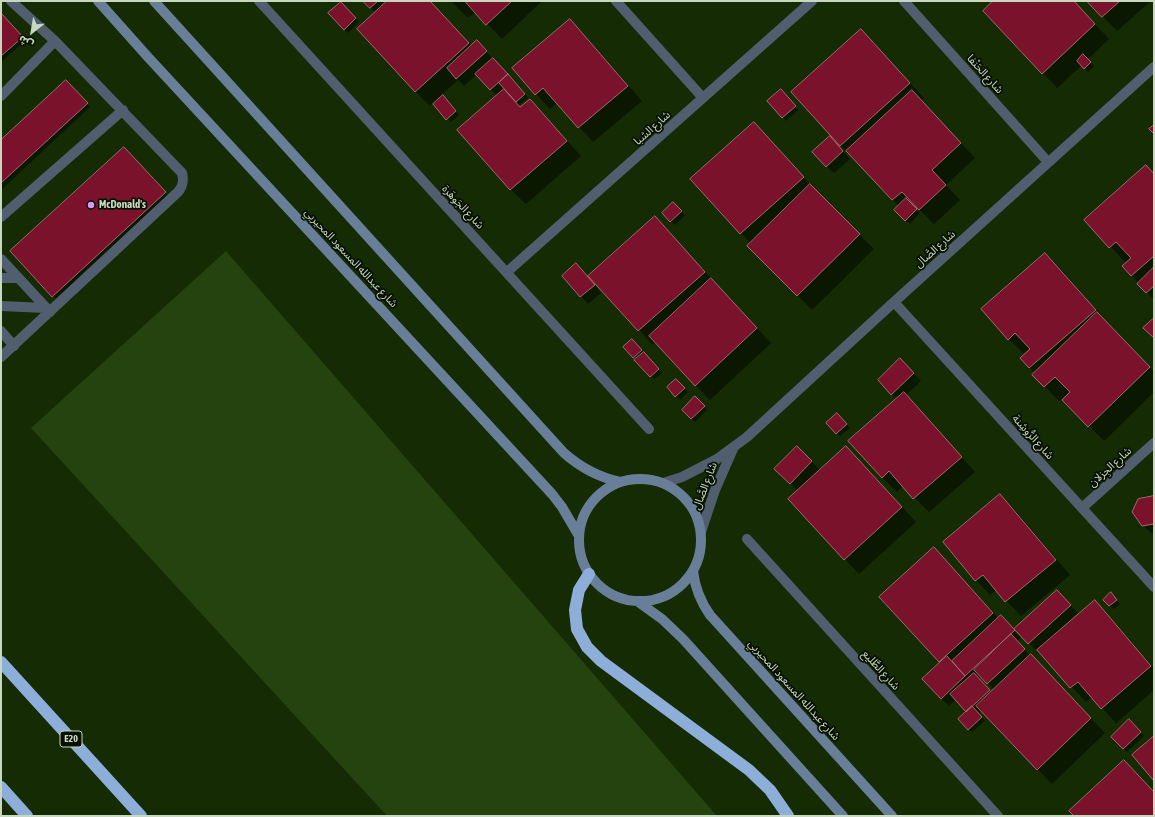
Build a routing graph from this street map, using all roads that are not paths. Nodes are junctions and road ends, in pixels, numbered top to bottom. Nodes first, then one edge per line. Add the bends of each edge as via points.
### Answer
1 (11, 1) edge
2 (92, 1) edge
3 (154, 1) edge
4 (258, 1) edge
5 (616, 1) edge
6 (812, 1) edge
7 (904, 1) edge
8 (101, 4) edge
9 (55, 41) junction
10 (1154, 66) edge
11 (1, 96) edge
12 (703, 98) junction
13 (122, 110) junction
14 (1048, 162) junction
15 (1, 217) edge
16 (1, 260) edge
17 (507, 272) junction
18 (1, 278) edge
19 (18, 278) junction
20 (894, 302) junction
21 (1, 306) edge
22 (48, 310) junction
23 (1, 331) edge
24 (14, 346) junction
25 (1, 357) edge
26 (649, 429) dead end
27 (1154, 443) edge
28 (733, 449) junction
29 (620, 482) junction
30 (663, 483) junction
31 (1082, 508) junction
32 (701, 532) junction
33 (579, 536) junction
34 (747, 539) dead end
35 (693, 571) junction
36 (589, 574) junction
37 (1154, 587) edge
38 (637, 601) junction
39 (1, 662) edge
40 (1, 787) edge
41 (27, 816) edge
42 (141, 816) edge
43 (788, 816) edge
44 (843, 816) edge
45 (892, 816) edge
46 (998, 816) edge

1 - 9 street
2 - 8 street
3 - 29 street via 564,453 589,471
4 - 17 street, شارع الجَوهَرة
5 - 12 street
6 - 12 street, شارع الشبا
7 - 14 street, شارع الحَنْفا
8 - 33 street, شارع عبدالله المسعود المحيربي via 552,494
9 - 11 street
9 - 13 street
10 - 14 street, شارع الصَّال
12 - 17 street, شارع الشبا
13 - 15 street
13 - 22 street via 182,173 183,184 178,192
14 - 20 street, شارع الصَّال
16 - 19 street
17 - 26 street, شارع الجَوهَرة
18 - 19 street
19 - 22 street
20 - 28 street, شارع الصَّال
20 - 31 street, شارع الرُّوشِنة
21 - 22 street
22 - 24 street
23 - 24 street
24 - 25 street
27 - 31 street, شارع الجِزلان
28 - 30 street, شارع الصَّال via 700,469
28 - 32 street, شارع الصَّال via 715,490
29 - 30 street via 649,479
29 - 33 street via 596,497 581,522
30 - 32 street via 675,489 693,508
31 - 37 street, شارع الرُّوشِنة
32 - 35 street via 699,559
33 - 36 street via 581,556
34 - 46 street, شارع الطَّليع
35 - 38 street via 683,584 669,594 654,600
35 - 45 street, شارع عبدالله المسعود المحيربي via 698,595 710,615
36 - 38 street via 602,587 618,597
36 - 43 highway via 579,590 575,610 578,629 586,647 601,661 749,770 770,790
38 - 44 street via 662,619 683,639
39 - 42 highway, E20
40 - 41 highway

